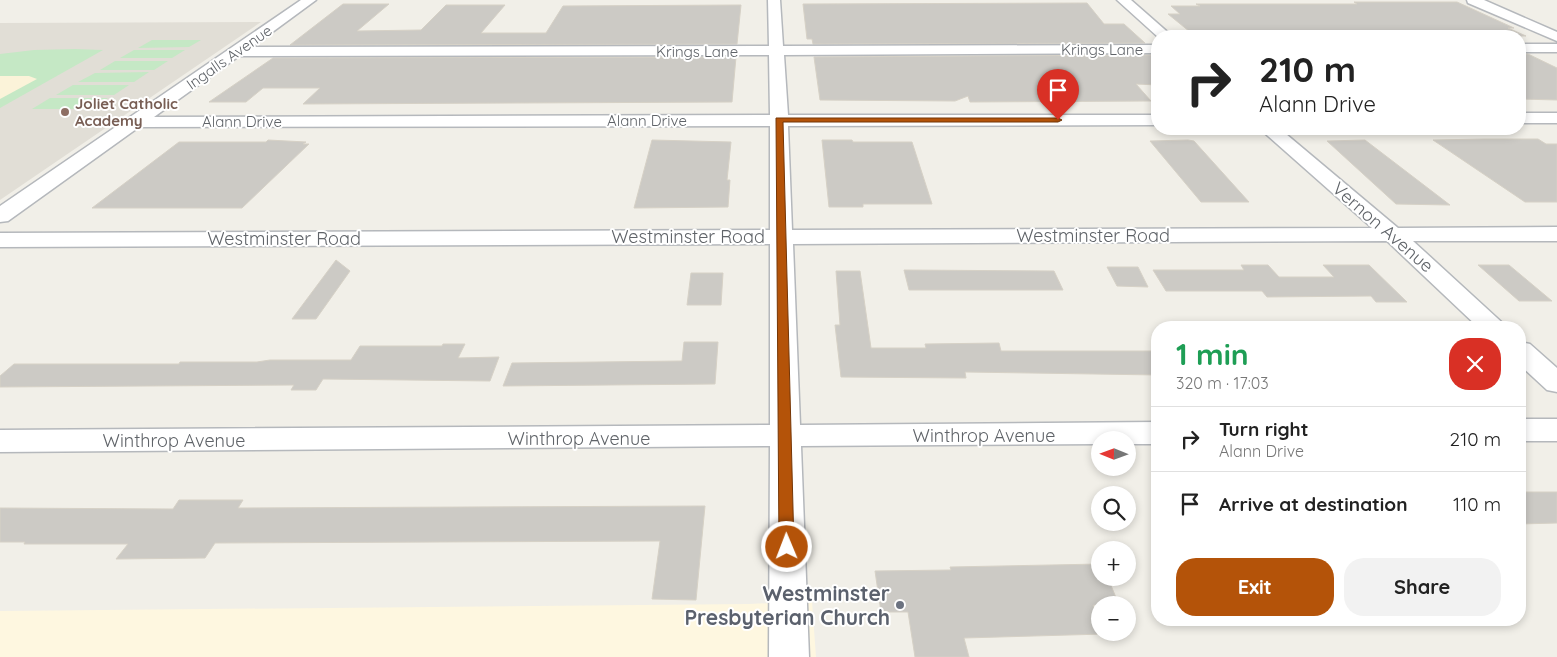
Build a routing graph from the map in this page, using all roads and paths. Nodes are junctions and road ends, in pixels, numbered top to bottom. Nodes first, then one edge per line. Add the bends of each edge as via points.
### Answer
1 (310, 0) edge
2 (774, 0) edge
3 (1123, 0) edge
4 (1473, 0) edge
5 (1158, 30) edge
6 (1557, 38) edge
7 (1526, 48) edge
8 (1557, 48) edge
9 (1151, 49) edge
10 (776, 51) junction
11 (236, 52) junction
12 (1526, 118) edge
13 (1557, 118) edge
14 (779, 120) junction
15 (1151, 120) edge
16 (136, 122) junction
17 (1277, 135) edge
18 (0, 216) edge
19 (1557, 234) edge
20 (1393, 235) junction
21 (781, 236) junction
22 (0, 240) edge
23 (1487, 321) edge
24 (1526, 355) edge
25 (1557, 383) edge
26 (1526, 430) edge
27 (1557, 430) edge
28 (1151, 433) edge
29 (785, 436) junction
30 (0, 441) edge
31 (789, 657) edge

1 - 11 street, Ingalls Avenue
2 - 10 street
3 - 5 street
4 - 6 street
7 - 8 street
9 - 10 street, Krings Lane
10 - 11 street, Krings Lane
10 - 14 street
11 - 16 street, Ingalls Avenue
12 - 13 street
14 - 15 street, Alann Drive
14 - 16 street, Alann Drive
14 - 21 street
16 - 18 street, Ingalls Avenue
17 - 20 street, Vernon Avenue
19 - 20 street, Westminster Road
20 - 21 street, Westminster Road
20 - 23 street, Vernon Avenue
21 - 22 street, Westminster Road
21 - 29 street
24 - 25 street
26 - 27 street
28 - 29 street, Winthrop Avenue
29 - 30 street, Winthrop Avenue
29 - 31 street

